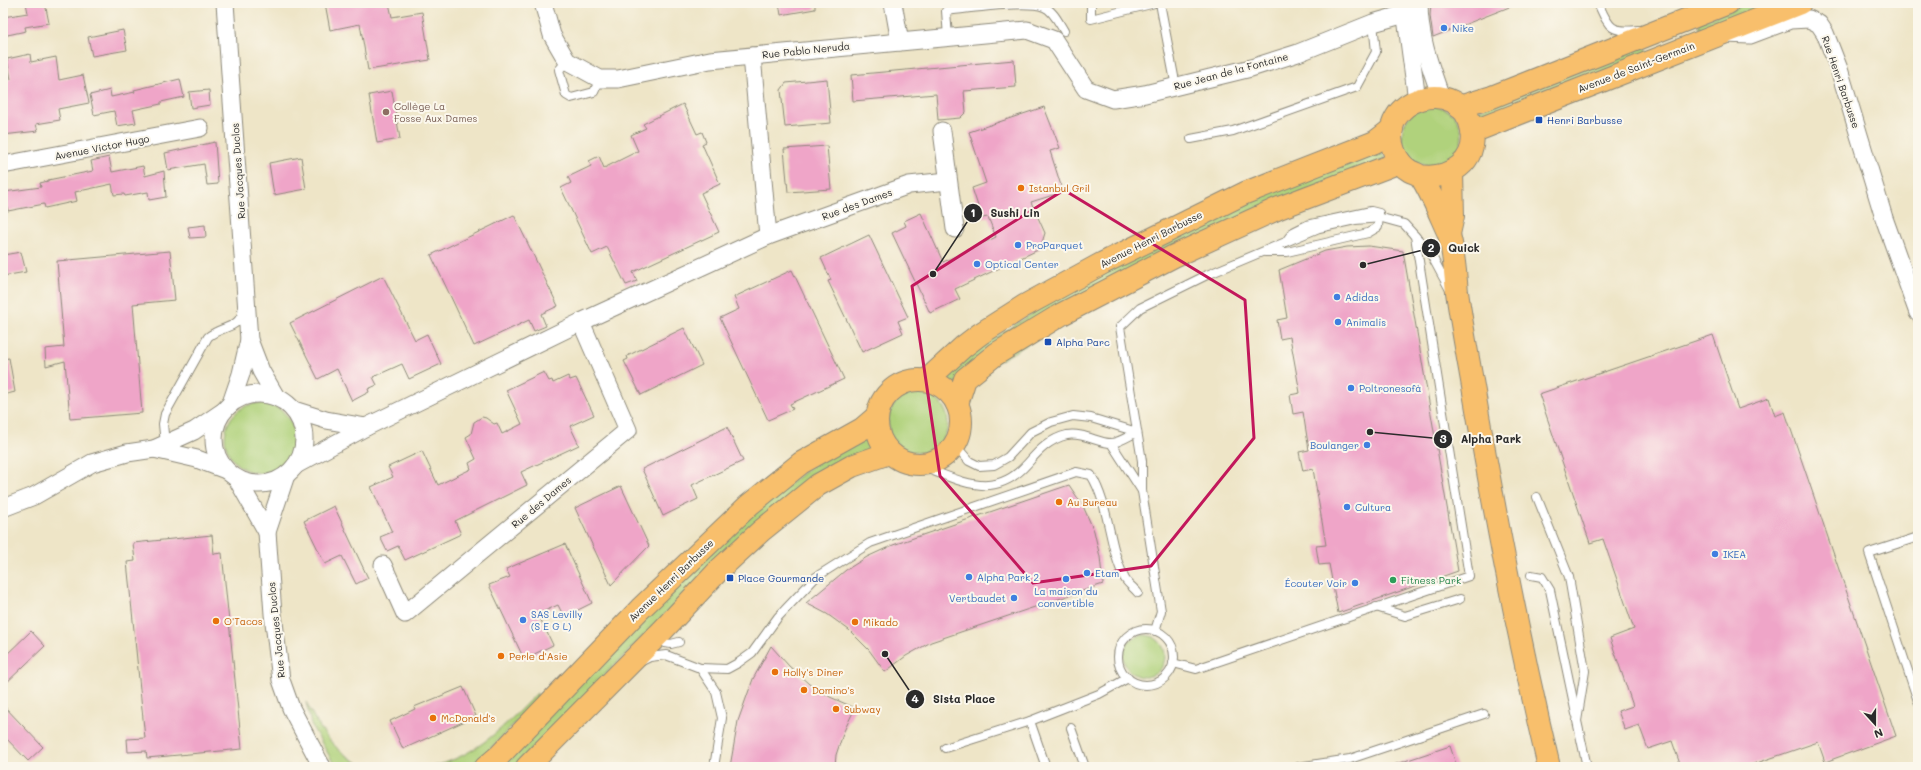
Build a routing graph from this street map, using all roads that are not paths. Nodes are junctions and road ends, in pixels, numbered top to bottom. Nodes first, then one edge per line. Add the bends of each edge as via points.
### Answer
1 (225, 3) edge
2 (543, 3) edge
3 (893, 3) edge
4 (1091, 3) edge
5 (1155, 3) edge
6 (1160, 3) edge
7 (1598, 3) edge
8 (1728, 3) edge
9 (1800, 3) edge
10 (1411, 7) edge
11 (1378, 22) junction
12 (1667, 27) junction
13 (1064, 31) dead end
14 (1725, 34) junction
15 (948, 37) junction
16 (900, 42) junction
17 (1410, 51) junction
18 (752, 56) junction
19 (567, 61) junction
20 (600, 79) junction
21 (1176, 87) junction
22 (1086, 90) joint
23 (1417, 100) junction
24 (1450, 102) junction
25 (200, 128) dead end
26 (1392, 129) junction
27 (942, 131) dead end
28 (1472, 132) junction
29 (1191, 139) dead end
30 (1400, 162) junction
31 (3, 165) edge
32 (1452, 172) junction
33 (1420, 176) junction
34 (948, 181) junction
35 (1380, 218) junction
36 (1404, 224) junction
37 (955, 229) dead end
38 (1449, 234) junction
39 (768, 236) junction
40 (1265, 252) dead end
41 (246, 295) junction
42 (1460, 309) junction
43 (1918, 313) edge
44 (581, 322) junction
45 (249, 340) junction
46 (927, 380) junction
47 (276, 397) junction
48 (957, 404) junction
49 (226, 407) junction
50 (294, 410) junction
51 (876, 417) junction
52 (366, 427) junction
53 (1137, 432) junction
54 (1111, 443) junction
55 (955, 445) junction
56 (159, 447) junction
57 (889, 453) junction
58 (916, 465) junction
59 (291, 470) junction
60 (231, 475) junction
61 (1142, 491) junction
62 (1538, 497) dead end
63 (3, 508) edge
64 (267, 532) junction
65 (1918, 537) edge
66 (383, 565) dead end
67 (1531, 575) dead end
68 (1138, 593) dead end
69 (1460, 599) dead end
70 (1376, 607) junction
71 (662, 631) junction
72 (1155, 631) junction
73 (666, 655) junction
74 (1173, 663) junction
75 (700, 668) junction
76 (1128, 678) junction
77 (1918, 701) edge
78 (1484, 714) dead end
79 (1030, 721) junction
80 (1577, 721) junction
81 (1071, 728) dead end
82 (945, 748) dead end
83 (543, 752) junction
84 (322, 767) edge
85 (486, 767) edge
86 (527, 767) edge
87 (714, 767) edge
88 (1046, 767) edge
89 (1085, 767) edge
90 (1298, 767) edge
91 (1549, 767) edge
92 (1587, 767) edge

1 - 41 street, Rue Jacques Duclos
2 - 19 street via 552,35
3 - 16 street
4 - 5 lane via 1091,19
6 - 21 lane
7 - 12 lane via 1611,27 1620,31
8 - 12 main road
9 - 14 main road, Avenue de Saint-Germain
10 - 11 street, Rue Jean de la Fontaine via 1392,7
10 - 17 street
10 - 24 street via 1425,53
11 - 17 street via 1398,30
11 - 21 street, Rue Jean de la Fontaine via 1298,53
11 - 29 lane via 1376,52 1357,88 1233,132
12 - 24 main road via 1492,97
13 - 15 lane via 1053,13 1044,7 1021,5 946,11
14 - 28 main road, Avenue de Saint-Germain
14 - 43 street, Rue Henri Barbusse via 1750,35 1790,20 1809,19 1819,24 1839,69 1887,232
15 - 16 street, Rue Pablo Neruda
15 - 22 street, Rue Pablo Neruda via 1027,30 1054,40
16 - 18 street, Rue Pablo Neruda
17 - 23 street
18 - 20 street, Rue Pablo Neruda via 710,60 618,80
18 - 39 street
19 - 20 street, Rue Pablo Neruda
19 - 20 lane via 559,70 566,95 571,98 594,92
21 - 22 street, Rue Jean de la Fontaine via 1113,99
23 - 24 main road via 1428,97
23 - 26 main road via 1406,106 1398,115
24 - 28 main road via 1466,114
25 - 31 street, Avenue Victor Hugo
26 - 30 main road via 1394,151
26 - 46 main road, Avenue Henri Barbusse via 1375,142 1244,193 1103,263 1024,306 980,334
27 - 34 street
28 - 32 main road via 1472,144 1468,155
30 - 33 main road
30 - 48 main road via 1279,208 1174,256 1062,314 996,354 965,379
32 - 33 main road via 1442,176
32 - 38 main road via 1453,216
33 - 38 main road
34 - 37 street
34 - 39 street, Rue des Dames via 910,185
35 - 36 lane
35 - 40 lane via 1378,227 1368,233 1287,252
35 - 53 lane via 1355,220 1319,228 1207,275 1140,308 1120,328
36 - 42 lane via 1429,250
36 - 70 lane via 1415,236 1469,576
38 - 42 main road
39 - 44 street, Rue des Dames
41 - 45 street, Rue Jacques Duclos
41 - 56 lane via 243,313 237,323 217,330 208,337 165,414
42 - 91 main road via 1495,516 1528,679
44 - 52 street, Rue des Dames
44 - 66 street, Rue des Dames via 628,430 405,614
45 - 47 street, Rue Jacques Duclos
45 - 49 street, Rue Jacques Duclos via 241,374
46 - 48 main road via 940,385 950,393
46 - 51 main road via 903,383 892,389 883,399
47 - 49 street, Rue Jacques Duclos via 253,394 241,397
47 - 50 street, Rue Jacques Duclos
48 - 55 main road via 961,424
49 - 56 street via 194,431
49 - 60 street, Rue Jacques Duclos via 216,423 213,436 218,460
50 - 52 street via 326,420
50 - 59 street, Rue Jacques Duclos via 305,437 304,447
51 - 57 main road via 878,434
51 - 85 main road, Avenue Henri Barbusse via 862,429 801,463 749,505 640,609
52 - 59 street, Rue des Dames
53 - 54 lane
53 - 55 lane via 1091,418 1073,416 1031,432 1008,457 994,465 980,466 969,461
53 - 61 lane via 1142,461
54 - 58 lane via 1085,436 1068,435 1052,441 1039,450 1019,473 1000,484 980,486
54 - 61 lane
55 - 58 main road via 948,454 938,460
56 - 60 street via 197,459
56 - 63 street via 92,462 34,496
57 - 58 main road via 902,461
57 - 71 main road via 852,466 818,485 761,531 721,568
59 - 60 street via 275,482 262,484 249,484
59 - 64 street, Rue Jacques Duclos
60 - 64 street, Rue Jacques Duclos
61 - 72 lane via 1160,611
62 - 80 lane via 1569,577 1585,671
64 - 84 street, Rue Jacques Duclos via 281,680 291,708
65 - 77 lane via 1868,553
67 - 80 lane via 1542,578 1550,590
68 - 75 lane via 1126,580 1109,535 1099,488 1091,475 1076,472 870,543 816,578 778,617 752,653 727,668
69 - 70 lane via 1405,616
70 - 74 lane via 1196,669
71 - 73 lane via 665,643 679,642
71 - 83 main road
72 - 74 lane via 1168,640 1173,651
72 - 76 lane via 1138,630 1124,640 1118,655 1120,668
73 - 75 lane
73 - 83 lane via 650,657 643,661 586,720
74 - 76 lane via 1167,675 1155,684 1140,684
75 - 87 lane via 716,692 722,718
76 - 79 lane via 1099,694
78 - 90 lane via 1350,759
79 - 82 lane
79 - 88 lane
80 - 92 lane
81 - 89 lane
83 - 86 main road

